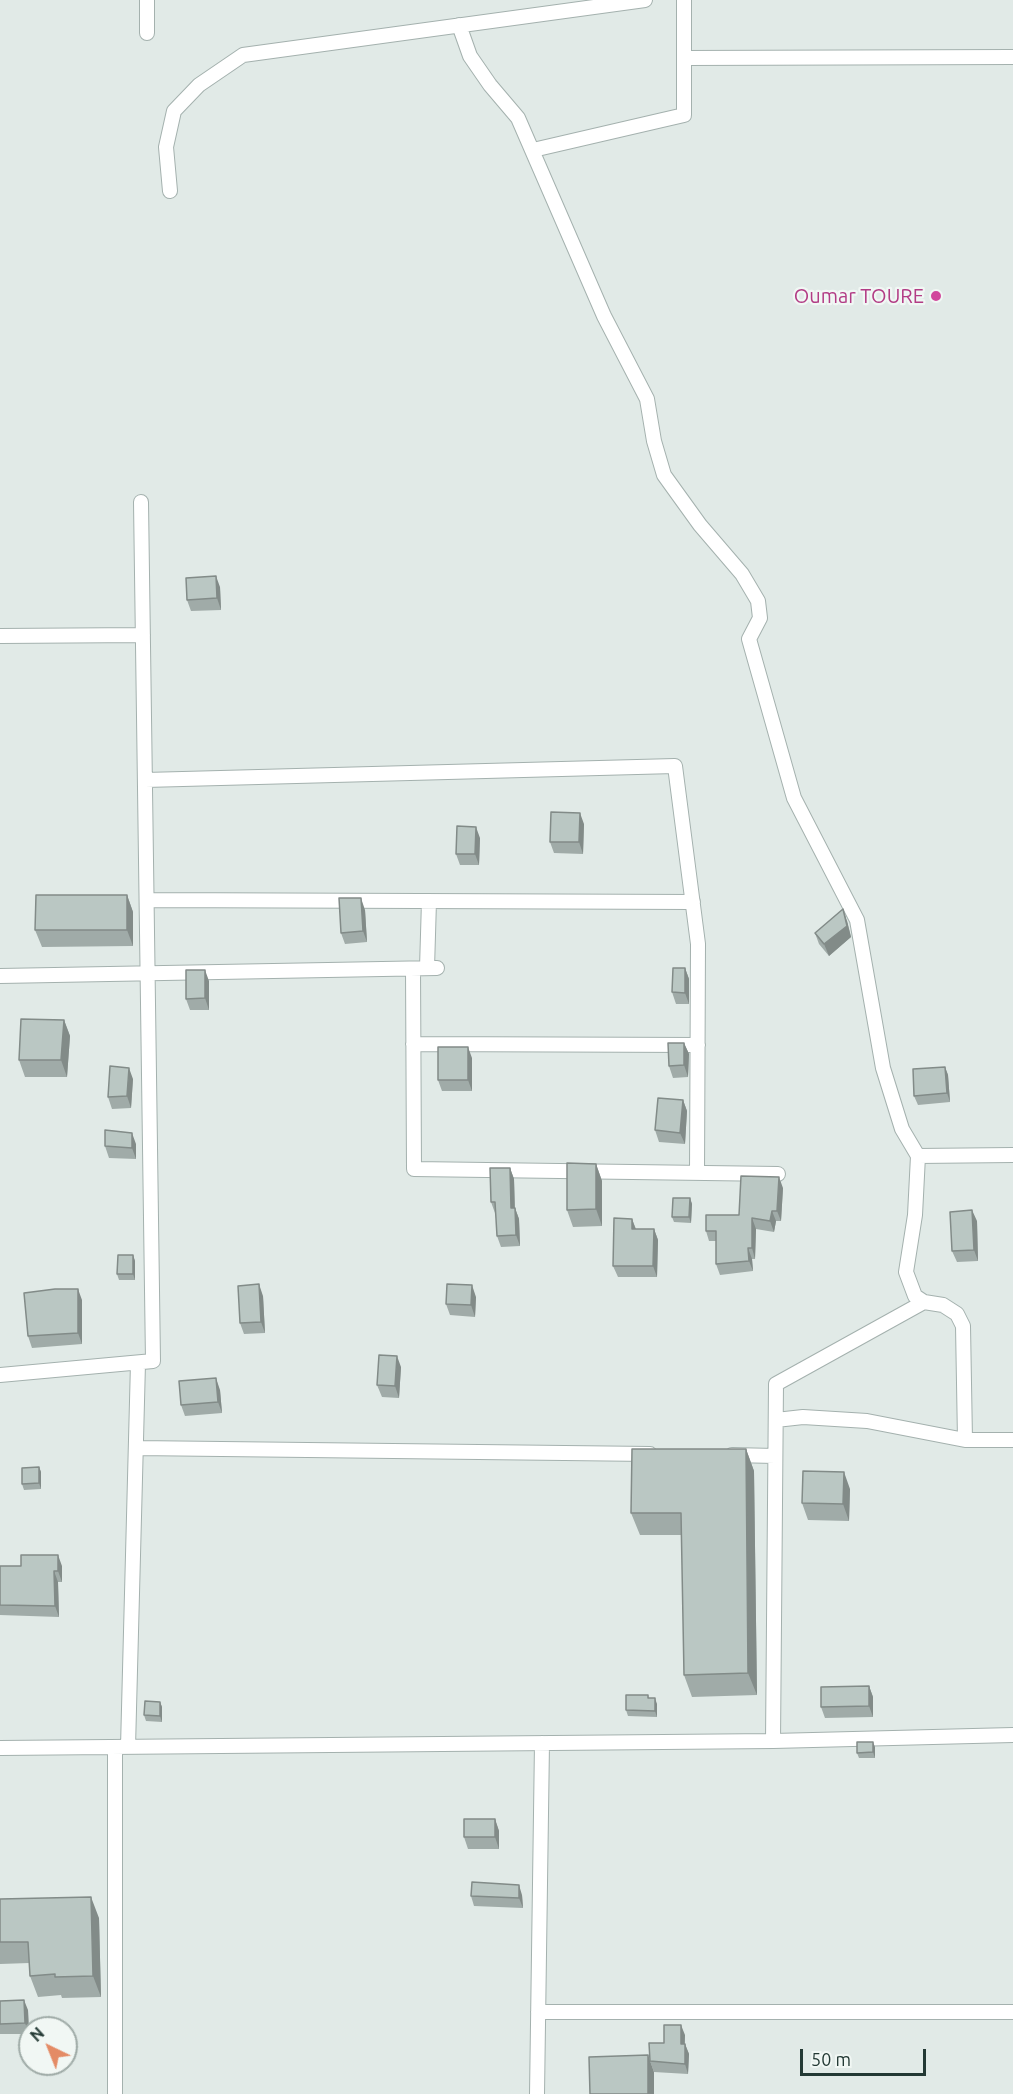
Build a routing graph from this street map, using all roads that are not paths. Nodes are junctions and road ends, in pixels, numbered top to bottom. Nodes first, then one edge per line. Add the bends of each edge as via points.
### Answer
1 (147, 0) edge
2 (645, 0) edge
3 (684, 0) edge
4 (459, 25) junction
5 (147, 33) dead end
6 (1013, 57) edge
7 (684, 58) junction
8 (533, 150) junction
9 (170, 191) dead end
10 (141, 502) dead end
11 (143, 635) junction
12 (0, 636) edge
13 (145, 780) junction
14 (147, 900) junction
15 (429, 901) junction
16 (693, 902) junction
17 (426, 968) junction
18 (147, 974) junction
19 (0, 976) edge
20 (413, 1044) junction
21 (698, 1045) junction
22 (1013, 1155) edge
23 (918, 1156) junction
24 (697, 1173) junction
25 (778, 1174) edge
26 (924, 1302) junction
27 (138, 1362) junction
28 (0, 1375) edge
29 (776, 1420) junction
30 (965, 1440) junction
31 (1013, 1440) edge
32 (136, 1448) junction
33 (669, 1454) edge
34 (716, 1455) edge
35 (776, 1456) junction
36 (1013, 1735) edge
37 (773, 1741) junction
38 (542, 1743) junction
39 (122, 1747) junction
40 (0, 1748) edge
41 (538, 2012) junction
42 (1013, 2012) edge
43 (115, 2094) edge
44 (537, 2094) edge

1 - 5 street
2 - 4 street
3 - 7 street
4 - 8 street via 470,56 518,118
4 - 9 street via 243,55 199,85 174,111 166,147
6 - 7 street
7 - 8 street via 684,116
8 - 23 street via 604,316 647,399 664,475 742,574 758,601 760,618 749,639 794,798 857,920 883,1068 902,1129
10 - 11 street
11 - 12 street
11 - 13 street
13 - 14 street
13 - 16 street via 675,766
14 - 15 street
14 - 18 street
15 - 16 street
15 - 17 street
16 - 21 street via 698,944
17 - 18 street
17 - 20 street
18 - 19 street
18 - 27 street via 153,1361
20 - 21 street
20 - 24 street via 414,1169
21 - 24 street
22 - 23 street
23 - 26 street via 915,1215 906,1272 915,1296
24 - 25 street
26 - 29 street via 776,1384
26 - 30 street via 943,1305 957,1314 963,1326
27 - 28 street
27 - 32 street
29 - 30 street via 803,1417 867,1421
29 - 35 street
30 - 31 street
32 - 33 street
32 - 39 street
34 - 35 street
35 - 37 street
36 - 37 street
37 - 38 street
38 - 39 street
38 - 41 street
39 - 40 street
39 - 43 street
41 - 42 street
41 - 44 street

